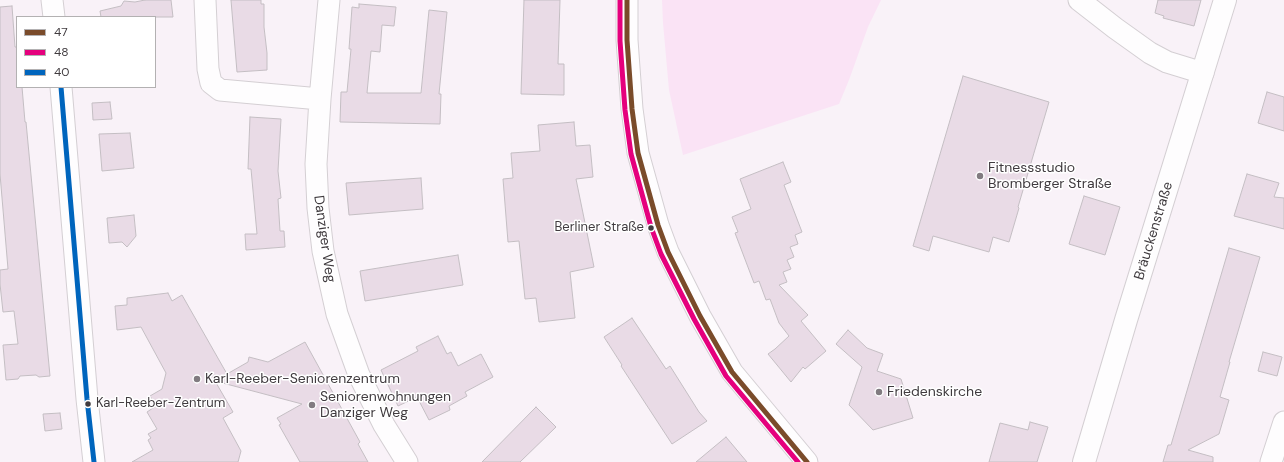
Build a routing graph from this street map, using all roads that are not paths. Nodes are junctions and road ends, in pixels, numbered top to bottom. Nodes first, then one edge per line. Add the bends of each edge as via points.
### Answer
1 (52, 0) edge
2 (206, 0) edge
3 (329, 0) edge
4 (627, 0) edge
5 (1079, 0) edge
6 (1225, 0) edge
7 (54, 16) edge
8 (1203, 73) junction
9 (62, 88) edge
10 (320, 99) junction
11 (1284, 422) edge
12 (94, 462) edge
13 (407, 462) edge
14 (806, 462) edge
15 (1084, 462) edge
16 (1271, 462) edge

1 - 7 street
2 - 10 street via 208,68 211,83 220,90
3 - 10 street, Danziger Weg
4 - 14 street via 632,108 638,153 668,252 732,372
5 - 8 street via 1150,53 1167,62
6 - 8 main road, Bräuckenstraße
8 - 15 main road, Bräuckenstraße
9 - 12 street
10 - 13 street, Danziger Weg via 316,164 318,208 323,251 337,314 359,375 384,425
11 - 16 street

